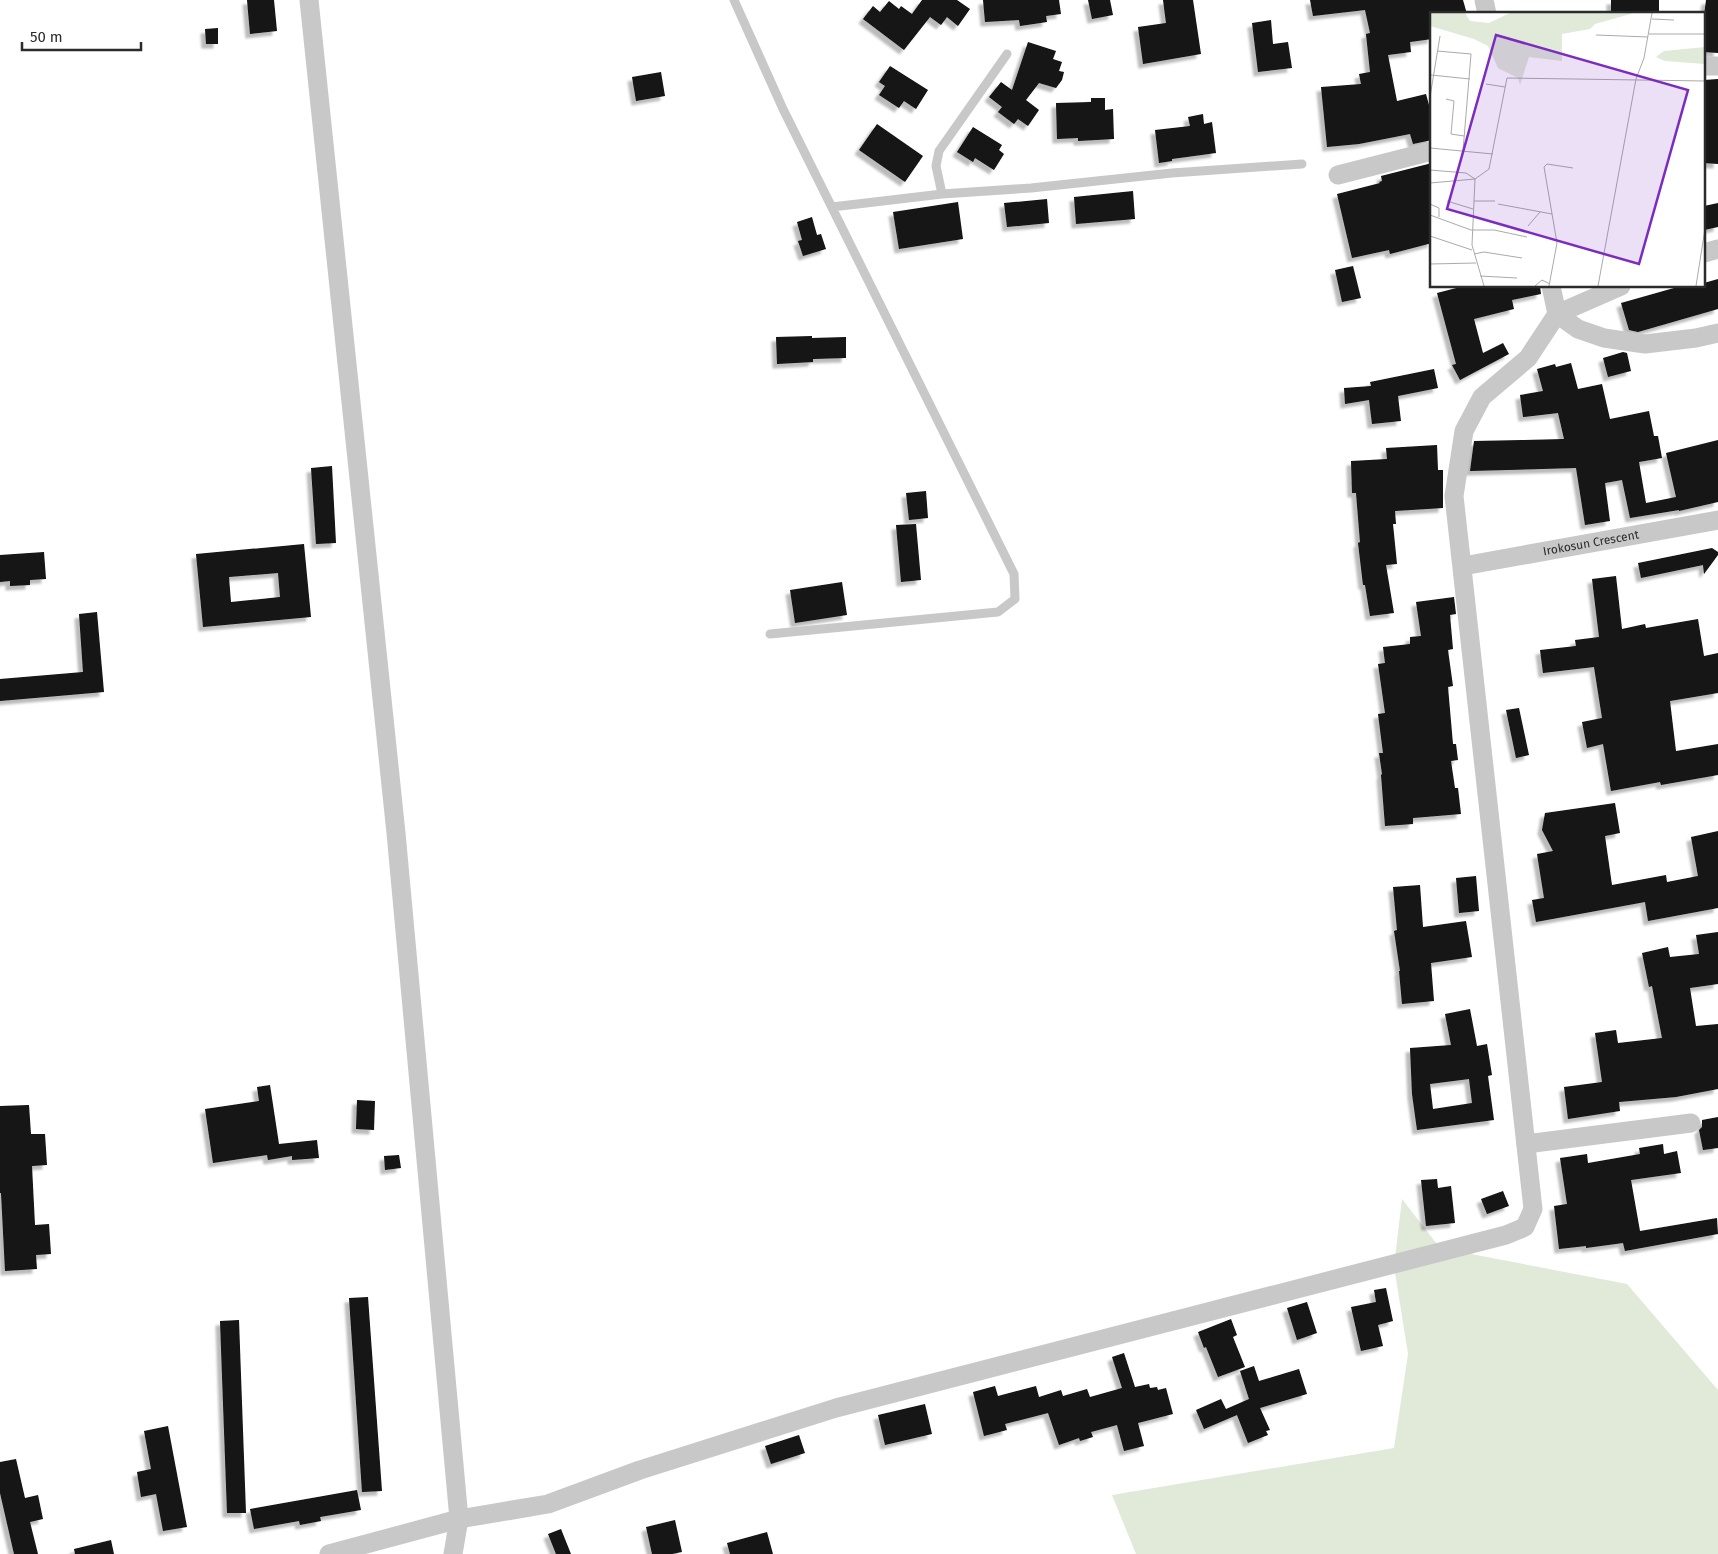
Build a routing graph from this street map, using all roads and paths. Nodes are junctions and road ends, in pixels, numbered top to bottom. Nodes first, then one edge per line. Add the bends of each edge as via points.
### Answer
1 (309, 0) edge
2 (734, 0) edge
3 (1007, 54) dead end
4 (1430, 152) edge
5 (1302, 164) dead end
6 (1338, 175) dead end
7 (942, 194) junction
8 (832, 206) junction
9 (1550, 288) edge
10 (1616, 288) edge
11 (1557, 314) junction
12 (1718, 333) edge
13 (1718, 520) edge
14 (1463, 566) junction
15 (770, 634) dead end
16 (1691, 1123) dead end
17 (1526, 1144) junction
18 (459, 1519) junction
19 (329, 1554) edge
20 (453, 1554) edge

1 - 18 street via 396,833
2 - 8 lane via 783,109
3 - 7 lane via 939,151 936,166
4 - 6 street
5 - 7 lane
7 - 8 lane
8 - 15 lane via 1014,574 1015,599 998,612
9 - 11 street
10 - 11 street
11 - 12 street via 1578,329 1604,338 1644,344
11 - 14 street via 1528,358 1482,397 1464,432 1454,496
13 - 14 street, Irokosun Crescent
14 - 17 street
16 - 17 street
17 - 18 street via 1533,1209 1525,1227 1506,1235 836,1408 640,1470 548,1504
18 - 19 street
18 - 20 street

